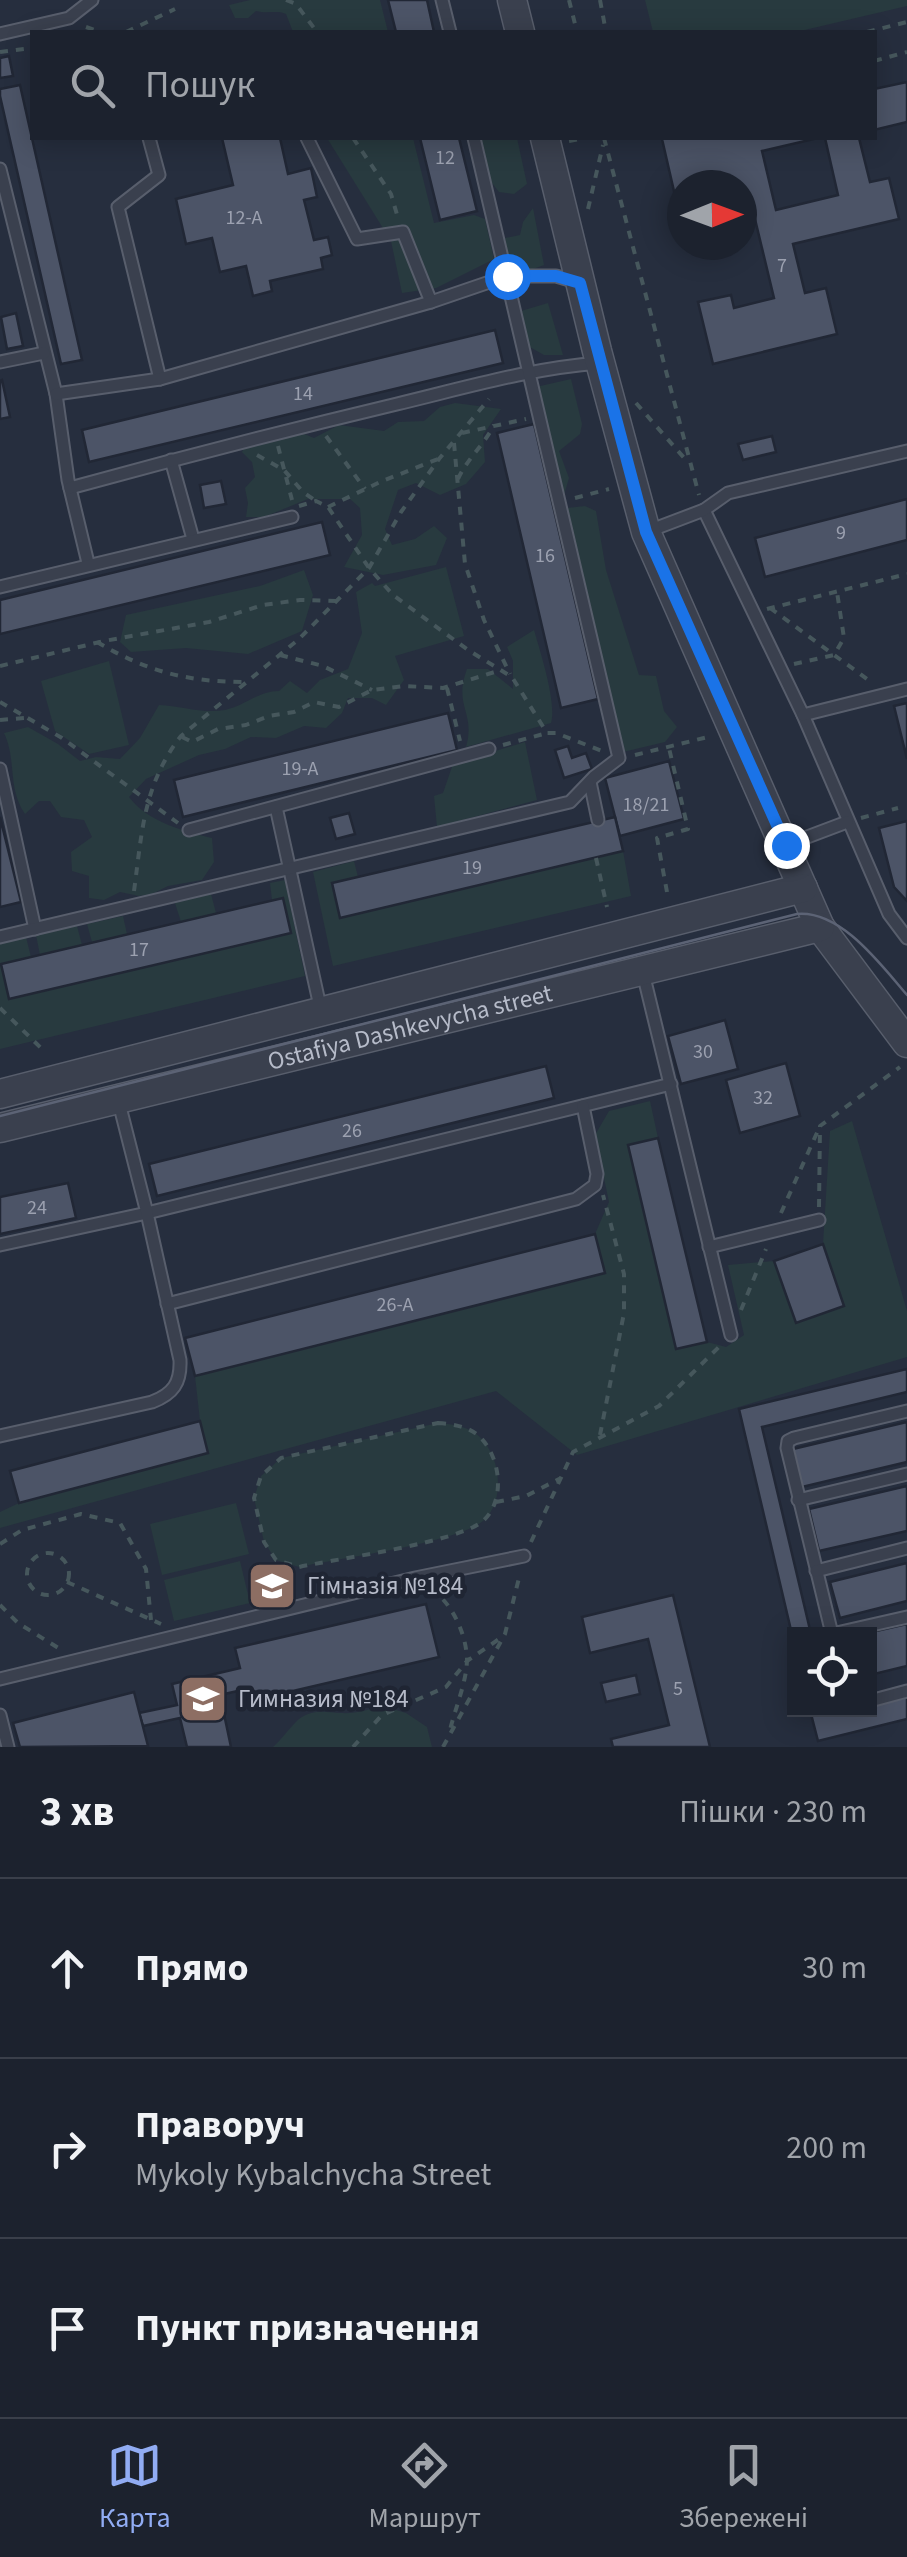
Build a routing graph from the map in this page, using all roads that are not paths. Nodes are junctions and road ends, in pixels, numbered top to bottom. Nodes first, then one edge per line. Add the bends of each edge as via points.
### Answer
1 (92, 0) edge
2 (442, 0) edge
3 (512, 0) edge
4 (450, 30) edge
5 (520, 30) edge
6 (0, 34) edge
7 (149, 140) edge
8 (307, 140) edge
9 (474, 140) edge
10 (556, 140) edge
11 (0, 168) edge
12 (507, 276) junction
13 (580, 283) junction
14 (431, 302) junction
15 (44, 352) junction
16 (0, 362) edge
17 (600, 363) junction
18 (529, 373) junction
19 (160, 379) junction
20 (56, 394) junction
21 (907, 451) edge
22 (171, 460) junction
23 (70, 488) junction
24 (704, 510) junction
25 (292, 517) dead end
26 (646, 532) junction
27 (193, 538) junction
28 (88, 564) junction
29 (0, 587) edge
30 (907, 689) edge
31 (803, 715) junction
32 (489, 749) road end
33 (0, 769) edge
34 (590, 782) junction
35 (276, 806) junction
36 (598, 820) dead end
37 (847, 822) junction
38 (188, 830) road end
39 (786, 845) junction
40 (290, 868) junction
41 (803, 888) junction
42 (820, 927) junction
43 (36, 929) junction
44 (0, 937) edge
45 (907, 938) edge
46 (642, 969) junction
47 (321, 1012) junction
48 (903, 1055) edge
49 (670, 1084) junction
50 (0, 1094) edge
51 (118, 1099) junction
52 (583, 1106) junction
53 (0, 1128) edge
54 (148, 1213) junction
55 (819, 1220) road end
56 (0, 1246) edge
57 (708, 1247) junction
58 (167, 1304) junction
59 (731, 1335) dead end
60 (907, 1411) edge
61 (0, 1436) edge
62 (907, 1474) edge
63 (798, 1500) junction
64 (907, 1548) edge
65 (524, 1556) road end
66 (816, 1571) junction
67 (907, 1617) edge
68 (0, 1679) edge
69 (907, 1691) edge
70 (877, 1699) edge
71 (0, 1716) edge
72 (8, 1747) edge

1 - 6 lane via 69,18
2 - 4 lane
3 - 5 street
7 - 19 lane via 158,175 118,206
8 - 14 lane via 357,239 403,232
9 - 12 lane
10 - 13 street
11 - 15 lane
12 - 13 lane
12 - 14 lane
12 - 18 lane
13 - 17 street
14 - 19 lane
15 - 16 lane
15 - 20 lane
17 - 18 lane
17 - 26 street
18 - 22 lane
18 - 34 lane via 620,758
19 - 20 lane
20 - 23 lane
21 - 24 lane via 728,493
22 - 23 lane
22 - 27 lane
23 - 28 lane
24 - 26 lane
24 - 31 lane
25 - 27 lane
26 - 39 street
27 - 28 lane
28 - 29 lane
30 - 31 lane
31 - 37 lane
32 - 35 lane
33 - 43 lane
34 - 36 lane
34 - 40 lane via 570,802
35 - 38 lane
35 - 40 lane
37 - 39 lane
37 - 45 lane
39 - 41 street
40 - 43 lane
40 - 47 lane
41 - 42 street
41 - 47 street, Ostafiya Dashkevycha street
42 - 46 street, Ostafiya Dashkevycha street
42 - 48 street
43 - 44 lane
46 - 49 lane
46 - 51 street, Ostafiya Dashkevycha street
47 - 50 street, Ostafiya Dashkevycha street
49 - 52 lane
49 - 57 lane
51 - 53 street, Ostafiya Dashkevycha street
51 - 54 lane
52 - 54 lane
52 - 58 lane via 598,1174 589,1192
54 - 56 lane
54 - 58 lane
55 - 57 lane
57 - 59 lane
58 - 61 lane via 180,1370 172,1393
60 - 63 lane via 788,1440
62 - 63 lane
63 - 66 lane
64 - 66 lane
65 - 68 lane
66 - 67 lane via 832,1634
69 - 70 lane
71 - 72 lane

